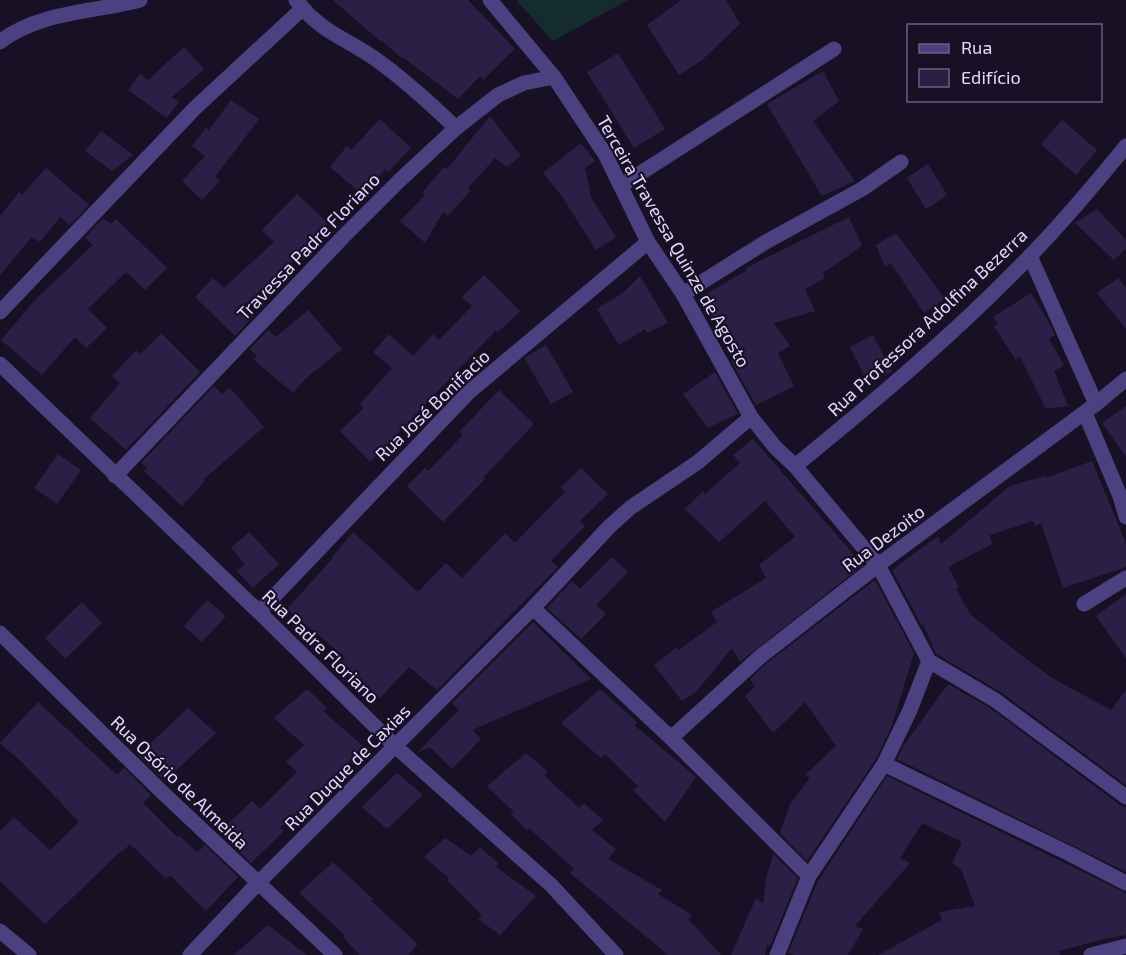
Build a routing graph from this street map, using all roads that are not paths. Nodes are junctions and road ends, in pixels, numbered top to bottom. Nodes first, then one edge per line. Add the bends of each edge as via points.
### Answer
1 (140, 0) edge
2 (490, 0) edge
3 (299, 4) edge
4 (0, 42) edge
5 (834, 49) dead end
6 (554, 77) junction
7 (456, 128) junction
8 (1126, 146) edge
9 (901, 162) dead end
10 (622, 185) junction
11 (648, 242) junction
12 (1030, 256) junction
13 (683, 294) junction
14 (0, 312) edge
15 (0, 364) edge
16 (1126, 379) edge
17 (1091, 409) junction
18 (752, 417) junction
19 (795, 466) junction
20 (115, 476) junction
21 (1126, 517) edge
22 (878, 565) junction
23 (1126, 578) edge
24 (1084, 604) dead end
25 (533, 608) junction
26 (259, 612) junction
27 (0, 633) edge
28 (929, 661) junction
29 (671, 738) junction
30 (395, 746) junction
31 (884, 764) junction
32 (1126, 797) edge
33 (809, 876) junction
34 (1126, 883) edge
35 (258, 884) junction
36 (0, 931) edge
37 (1126, 946) edge
38 (29, 955) edge
39 (190, 955) edge
40 (335, 955) edge
41 (616, 955) edge
42 (777, 955) edge
43 (1091, 955) edge

1 - 4 street via 73,12
2 - 6 street, Terceira Travessa Quinze de Agosto
3 - 7 street via 330,33 402,78
3 - 14 street
5 - 10 street
6 - 7 street, Travessa Padre Floriano via 498,94
6 - 10 street, Terceira Travessa Quinze de Agosto
7 - 20 street, Travessa Padre Floriano via 335,245
8 - 12 street, Rua Professora Adolfina Bezerra
9 - 13 street
10 - 11 street, Terceira Travessa Quinze de Agosto
11 - 13 street, Terceira Travessa Quinze de Agosto
11 - 26 street, Rua José Bonifacio via 469,392
12 - 17 street
12 - 19 street, Rua Professora Adolfina Bezerra via 899,378
13 - 18 street, Terceira Travessa Quinze de Agosto
15 - 20 street, Rua Padre Floriano
16 - 17 street, Rua Dezoito
17 - 21 street
17 - 22 street, Rua Dezoito
18 - 19 street, Terceira Travessa Quinze de Agosto
18 - 25 street, Rua Duque de Caxias via 698,462 630,508
19 - 22 street, Terceira Travessa Quinze de Agosto
20 - 26 street, Rua Padre Floriano
22 - 28 street, Terceira Travessa Quinze de Agosto
22 - 29 street, Rua Dezoito via 761,657
23 - 24 street
25 - 29 street
25 - 30 street, Rua Duque de Caxias
26 - 30 street, Rua Padre Floriano
27 - 35 street, Rua Osório de Almeida
28 - 31 street
28 - 32 street via 994,700
29 - 33 street
30 - 35 street, Rua Duque de Caxias
30 - 41 street, Rua Padre Floriano via 551,885
31 - 33 street
31 - 34 street
33 - 42 street
35 - 39 street, Rua Duque de Caxias
35 - 40 street, Rua Osório de Almeida
36 - 38 street
37 - 43 street

